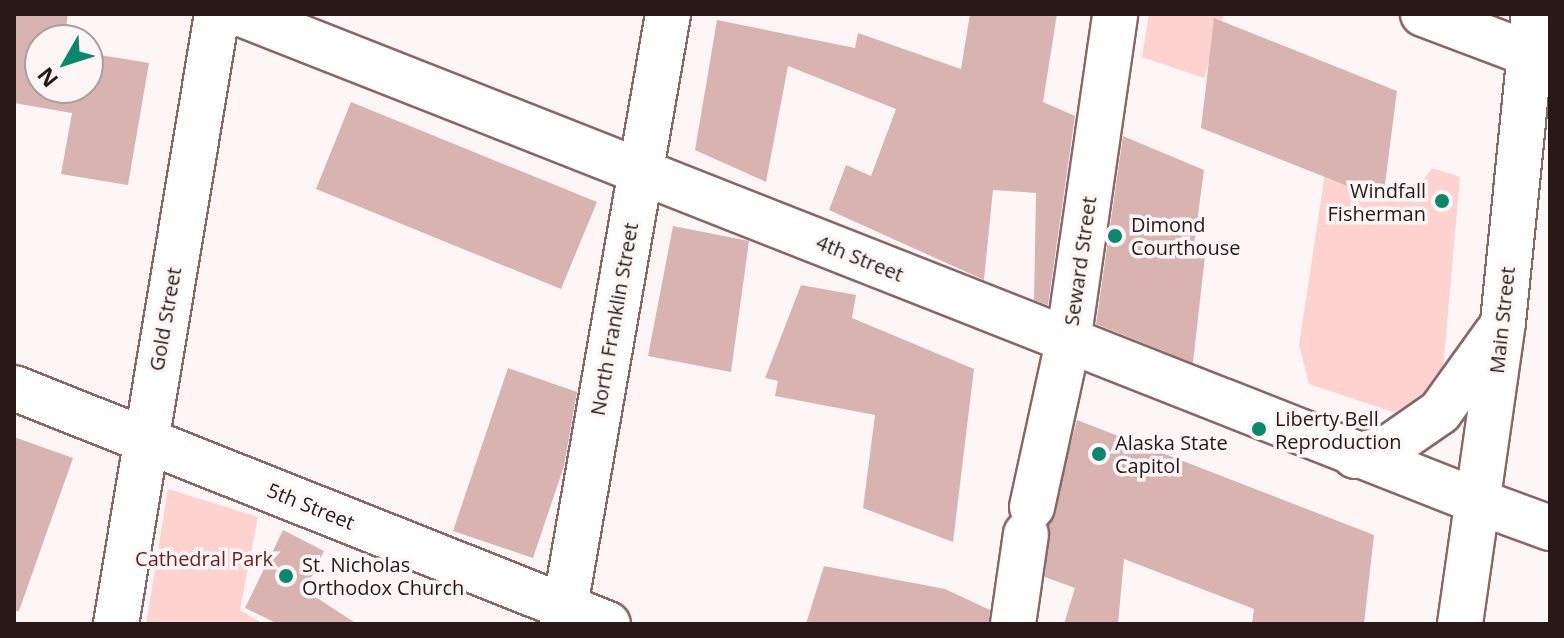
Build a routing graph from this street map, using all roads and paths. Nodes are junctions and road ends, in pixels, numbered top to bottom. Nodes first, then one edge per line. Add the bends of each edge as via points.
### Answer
1 (217, 14) edge
2 (241, 14) edge
3 (668, 14) edge
4 (1115, 14) edge
5 (1423, 14) edge
6 (1537, 42) edge
7 (641, 170) junction
8 (1503, 322) junction
9 (1068, 342) junction
10 (14, 388) edge
11 (145, 440) junction
12 (1355, 456) junction
13 (1479, 502) junction
14 (1550, 528) edge
15 (563, 615) edge
16 (116, 624) edge
17 (608, 624) edge
18 (1013, 624) edge
19 (1460, 624) edge

1 - 11 street, Gold Street
2 - 7 street, 4th Street
3 - 7 street, North Franklin Street
4 - 9 street, Seward Street
5 - 6 street
6 - 8 street, Main Street
7 - 9 street, 4th Street
7 - 15 street, North Franklin Street
8 - 12 street via 1472,376 1440,412 1388,448
8 - 13 street, Main Street
9 - 12 street, 4th Street
9 - 18 street, Seward Street via 1029,520
10 - 11 street, 5th Street
11 - 15 street, 5th Street
11 - 16 street, Gold Street
12 - 13 street, 4th Street
13 - 14 street, 4th Street
13 - 19 street, Main Street
15 - 17 street, 5th Street

